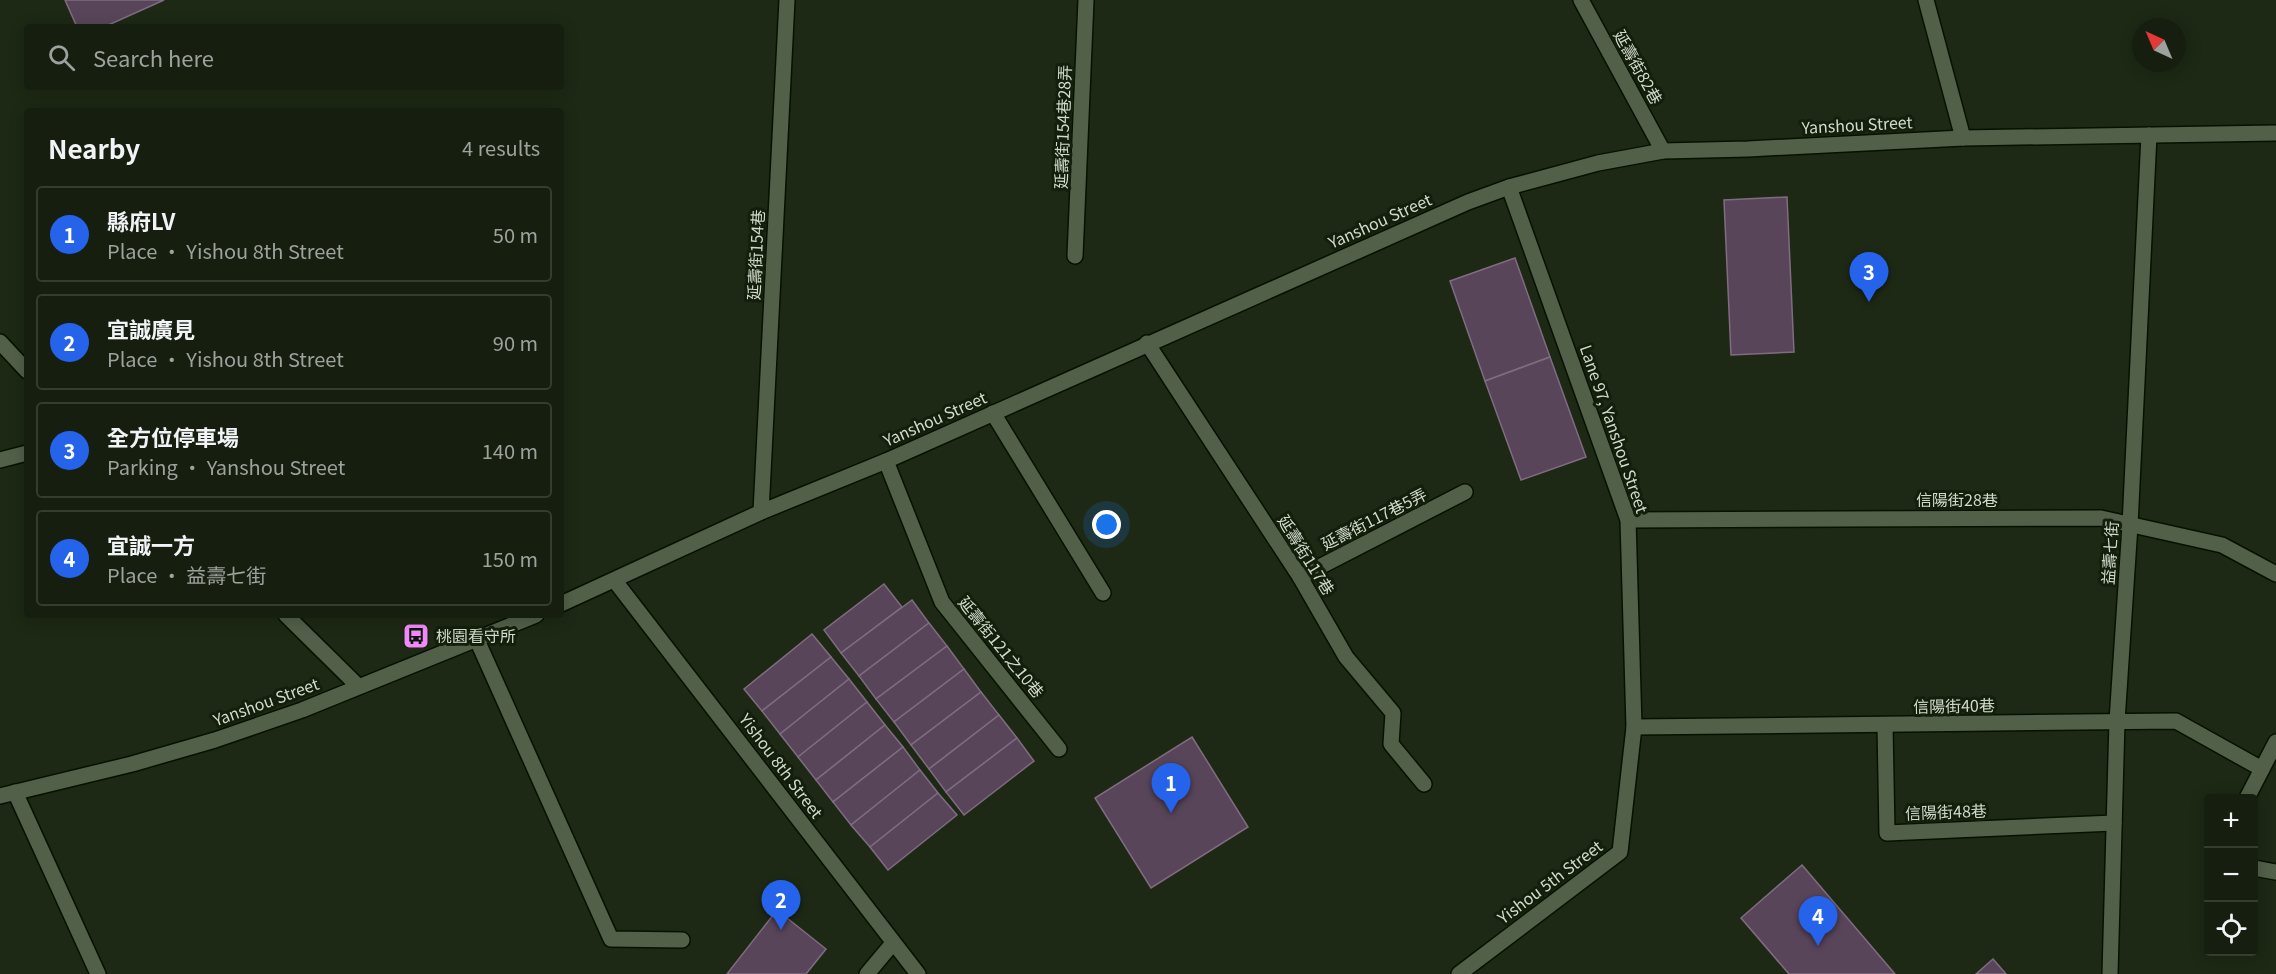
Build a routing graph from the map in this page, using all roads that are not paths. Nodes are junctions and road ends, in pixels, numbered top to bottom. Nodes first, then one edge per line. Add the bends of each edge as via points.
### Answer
1 (787, 0) edge
2 (1086, 0) edge
3 (1581, 0) edge
4 (1926, 0) edge
5 (2276, 133) edge
6 (2149, 135) junction
7 (1963, 138) junction
8 (1663, 151) junction
9 (1509, 187) junction
10 (1075, 256) dead end
11 (0, 342) edge
12 (1147, 343) junction
13 (24, 368) edge
14 (993, 412) junction
15 (24, 454) edge
16 (0, 460) edge
17 (886, 460) junction
18 (1465, 492) dead end
19 (761, 512) junction
20 (1628, 520) junction
21 (2130, 525) junction
22 (2276, 574) edge
23 (1300, 577) junction
24 (615, 581) junction
25 (1103, 593) dead end
26 (564, 603) edge
27 (289, 618) edge
28 (529, 618) edge
29 (477, 640) junction
30 (358, 686) junction
31 (2117, 721) junction
32 (1885, 725) junction
33 (1634, 727) junction
34 (2276, 742) edge
35 (1059, 748) dead end
36 (2262, 769) junction
37 (1424, 784) dead end
38 (8, 794) edge
39 (2249, 794) edge
40 (2114, 823) junction
41 (2258, 869) edge
42 (2276, 872) edge
43 (682, 940) dead end
44 (893, 943) junction
45 (98, 974) edge
46 (867, 974) edge
47 (918, 974) edge
48 (1460, 974) edge
49 (2110, 974) edge

1 - 19 street, 延壽街154巷
2 - 10 street, 延壽街154巷28弄
3 - 8 street, 延壽街82巷
4 - 7 street
5 - 6 street, Yanshou Street
6 - 7 street, Yanshou Street
6 - 21 street, 益壽七街
7 - 8 street, Yanshou Street
8 - 9 street, Yanshou Street
9 - 12 street, Yanshou Street
9 - 20 street, Lane 97, Yanshou Street
11 - 13 street
12 - 14 street, Yanshou Street
12 - 23 street, 延壽街117巷
14 - 17 street, Yanshou Street
14 - 25 street
15 - 16 street
17 - 19 street, Yanshou Street
17 - 35 street, 延壽街121之10巷 via 942,602
18 - 23 street, 延壽街117巷5弄
19 - 24 street, Yanshou Street
20 - 21 street, 信陽街28巷 via 2100,518
20 - 33 street, Lane 97, Yanshou Street
21 - 22 street, 信陽街28巷 via 2222,546
21 - 31 street, 益壽七街
23 - 37 street, 延壽街117巷 via 1346,657 1393,713 1391,744
24 - 26 street, Yanshou Street
24 - 44 street, Yishou 8th Street
27 - 30 street
28 - 29 street, Yanshou Street
29 - 30 street, Yanshou Street
29 - 43 street via 611,939
30 - 38 street, Yanshou Street via 215,740
31 - 32 street, 信陽街40巷
31 - 36 street, 信陽街40巷 via 2176,721
31 - 40 street, 益壽七街
32 - 33 street, 信陽街40巷
32 - 40 street, 信陽街48巷 via 1887,833
33 - 48 street, Yishou 5th Street via 1620,852
34 - 36 street
36 - 39 street
38 - 45 street
40 - 49 street, 益壽七街
41 - 42 street
44 - 46 street
44 - 47 street, Yishou 8th Street

